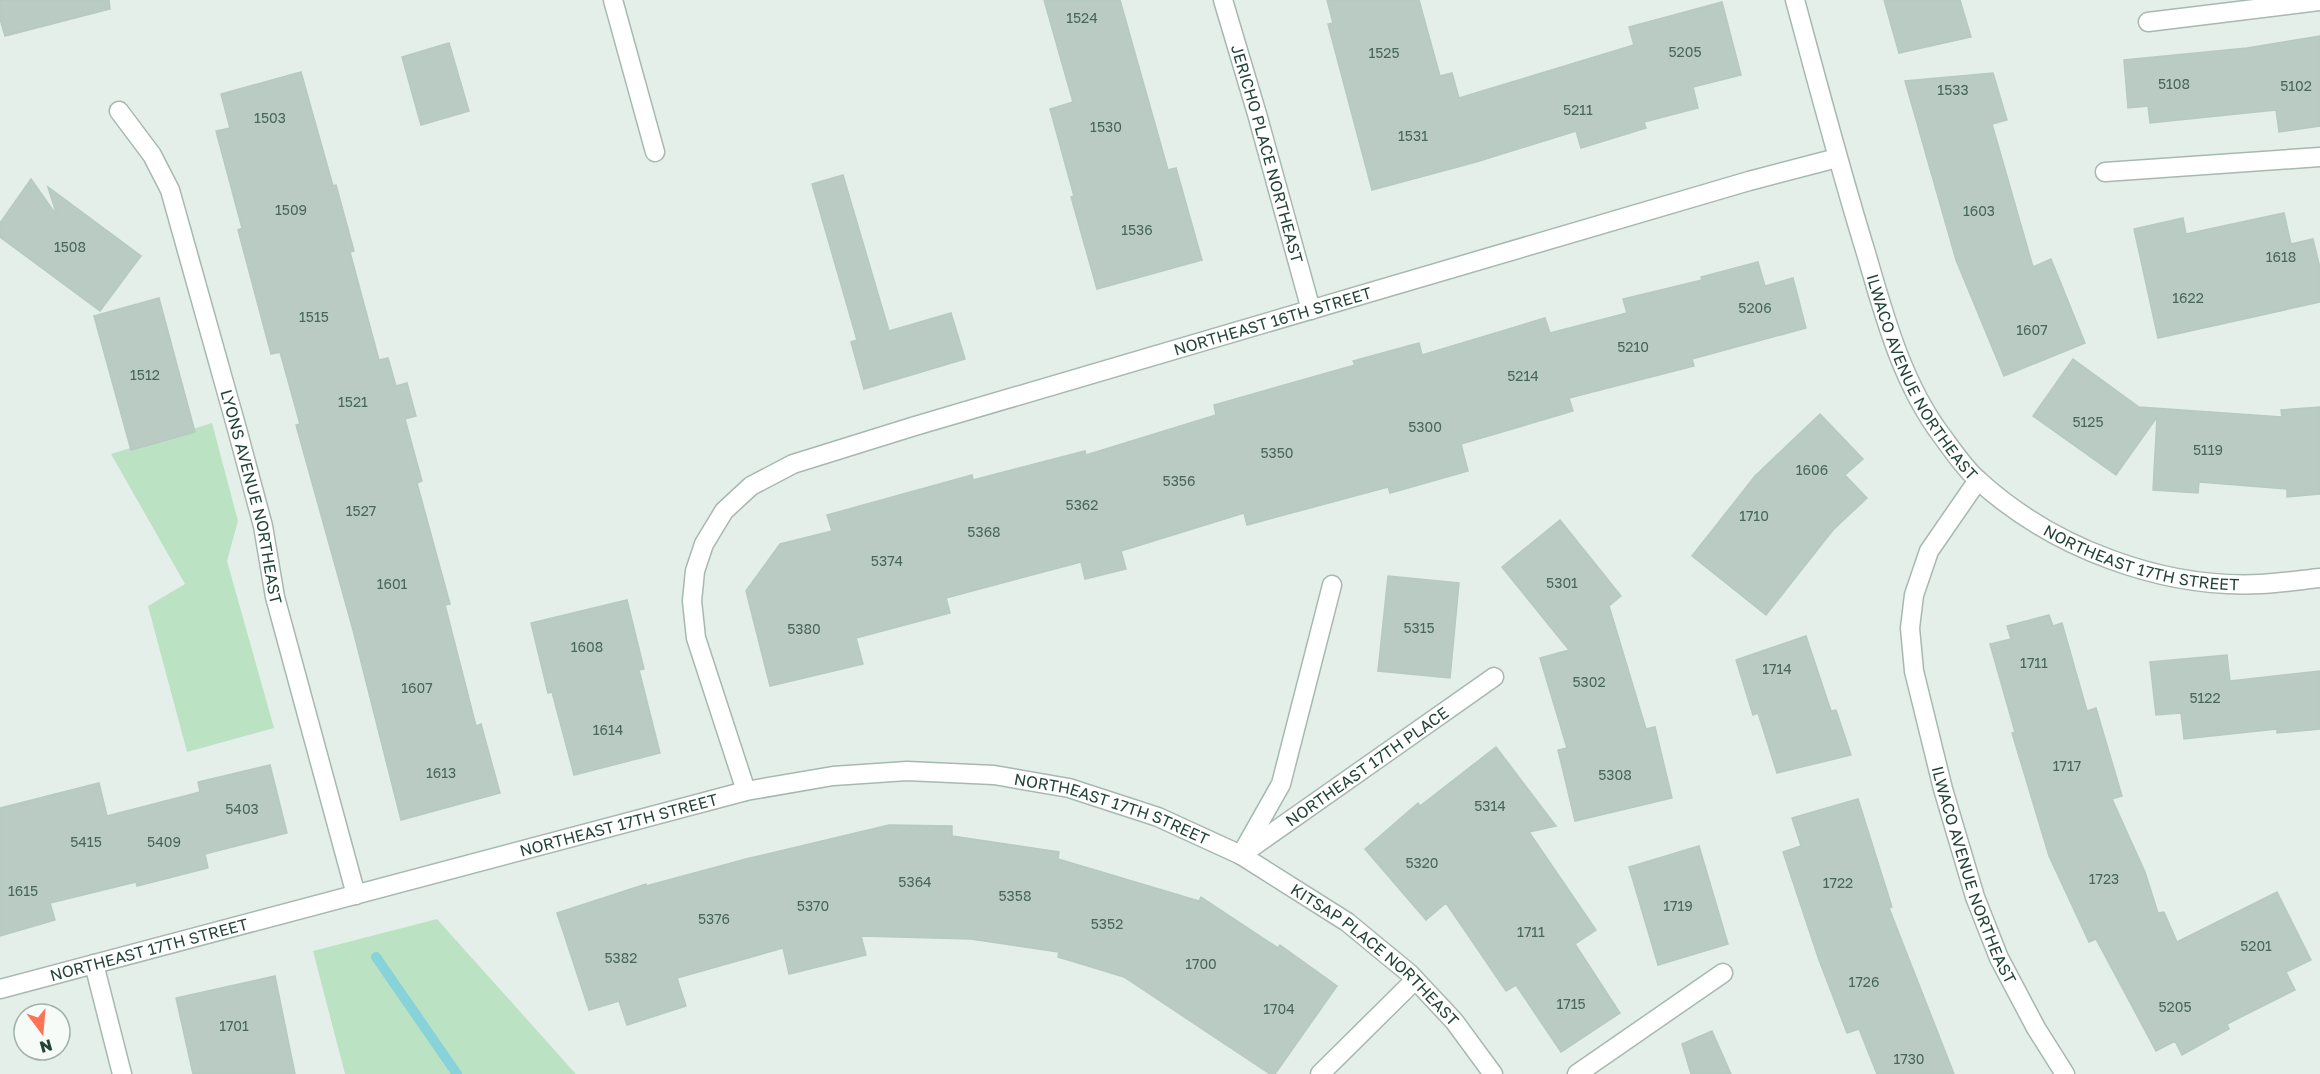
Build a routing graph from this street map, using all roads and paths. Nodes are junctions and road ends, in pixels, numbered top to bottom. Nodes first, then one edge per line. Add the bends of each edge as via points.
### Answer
1 (613, 0) edge
2 (1223, 0) edge
3 (1796, 0) edge
4 (2320, 1) edge
5 (2148, 22) dead end
6 (119, 111) dead end
7 (656, 152) dead end
8 (2320, 157) edge
9 (1837, 158) junction
10 (2105, 172) dead end
11 (1311, 310) junction
12 (1978, 480) junction
13 (2320, 578) edge
14 (1332, 585) dead end
15 (1494, 677) dead end
16 (746, 790) junction
17 (1241, 855) junction
18 (356, 895) junction
19 (94, 964) junction
20 (1723, 973) dead end
21 (1415, 980) junction
22 (0, 989) edge
23 (122, 1074) edge
24 (1320, 1074) edge
25 (1493, 1074) edge
26 (1577, 1074) edge
27 (2065, 1074) edge

1 - 7 street
2 - 11 street, JERICHO PLACE NORTHEAST
3 - 9 street, ILWACO AVENUE NORTHEAST
4 - 5 street
6 - 18 street, LYONS AVENUE NORTHEAST via 152,155 170,190 263,526 275,597
8 - 10 street
9 - 11 street, NORTHEAST 16TH STREET
9 - 12 street, ILWACO AVENUE NORTHEAST via 1885,318 1913,388 1940,435
11 - 16 street, NORTHEAST 16TH STREET via 793,464 751,486 724,511 704,544 695,571 692,601 696,638
12 - 13 street, NORTHEAST 17TH STREET via 2017,511 2064,540 2129,567 2198,580 2260,584
12 - 27 street, ILWACO AVENUE NORTHEAST via 1929,551 1914,595 1910,628 1914,671 1943,789 1976,897 1999,958
14 - 17 street via 1281,784
15 - 17 street, NORTHEAST 17TH PLACE
16 - 17 street, NORTHEAST 17TH STREET via 833,776 907,771 994,775 1069,788 1158,817
16 - 18 street, NORTHEAST 17TH STREET
17 - 21 street, KITSAP PLACE NORTHEAST via 1347,922
18 - 19 street, NORTHEAST 17TH STREET
19 - 22 street, NORTHEAST 17TH STREET
19 - 23 street
20 - 26 street
21 - 24 street
21 - 25 street, KITSAP PLACE NORTHEAST via 1454,1021

